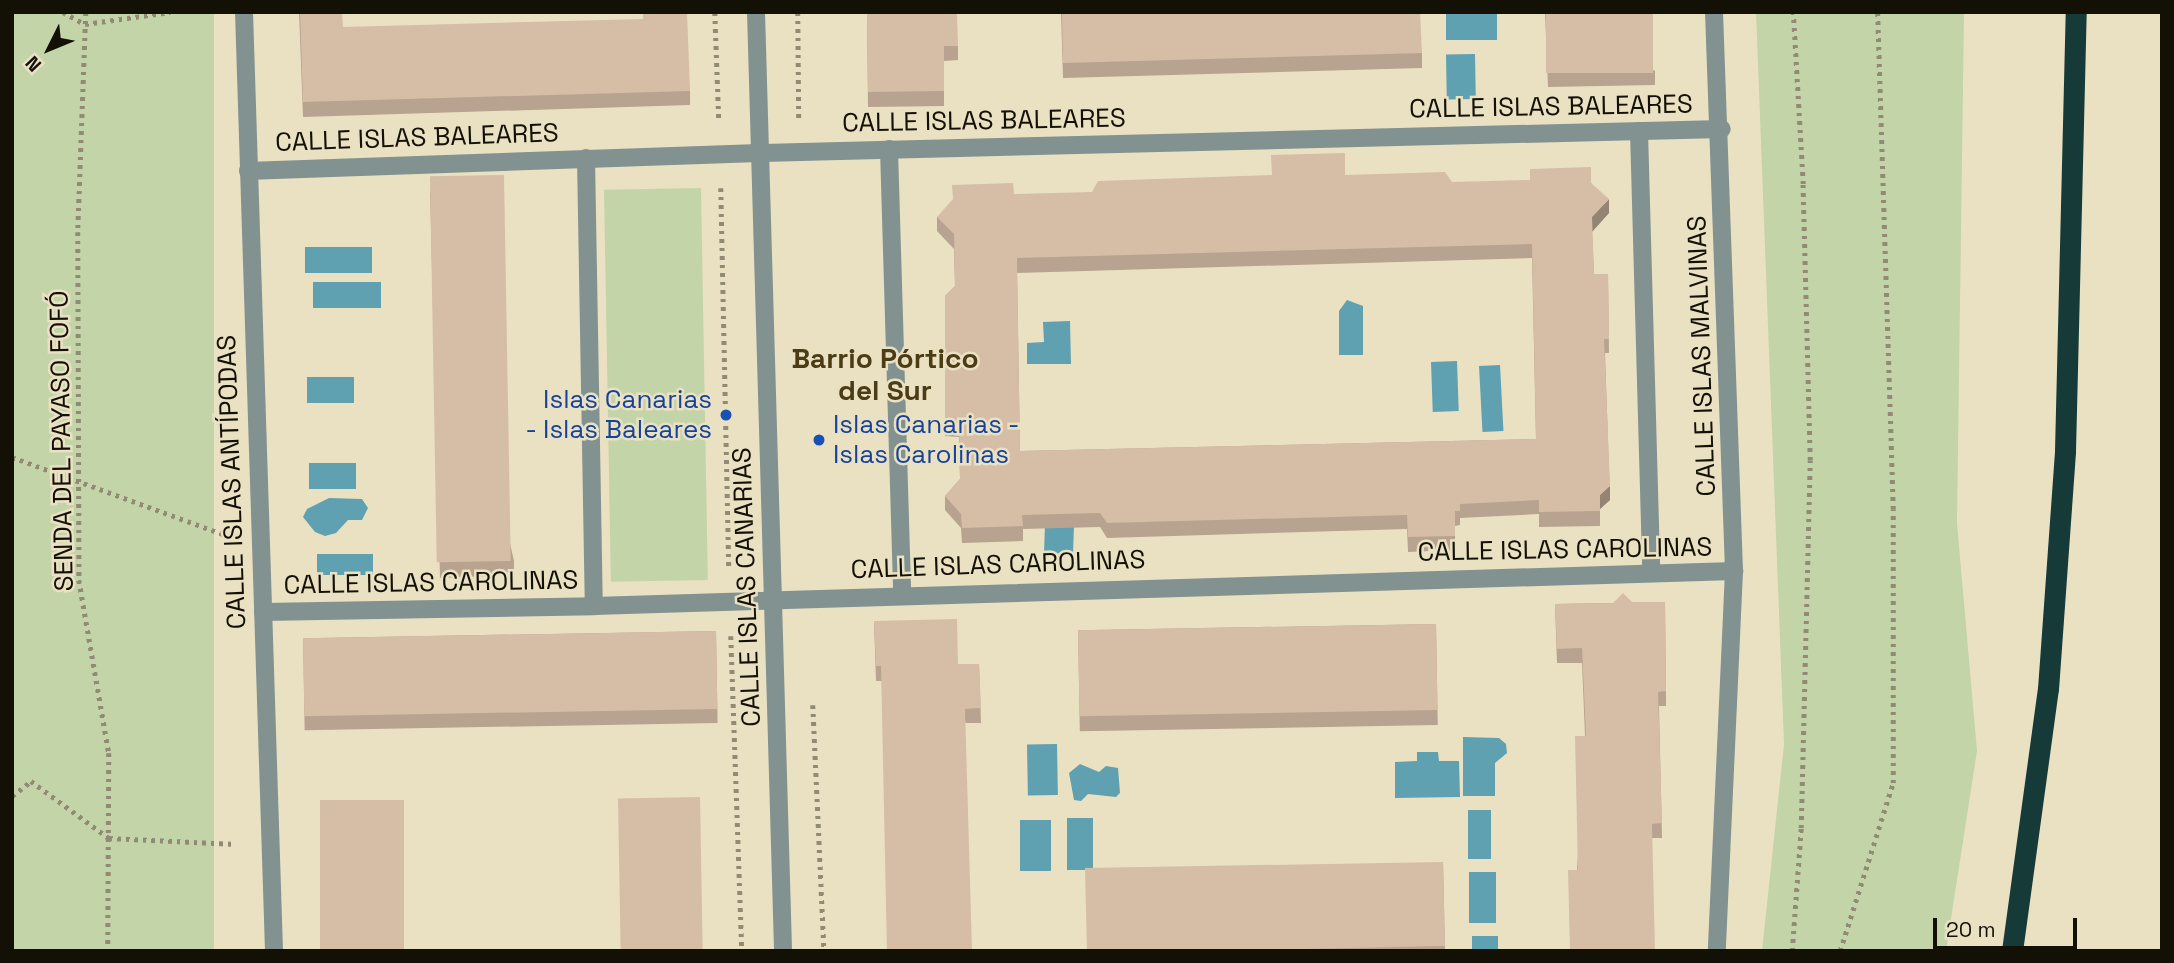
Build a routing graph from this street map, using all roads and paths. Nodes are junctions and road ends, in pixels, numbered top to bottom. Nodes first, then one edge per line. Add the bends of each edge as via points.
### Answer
1 (63, 12) edge
2 (86, 12) edge
3 (170, 12) edge
4 (244, 12) edge
5 (715, 12) edge
6 (756, 12) edge
7 (1714, 12) edge
8 (1793, 12) edge
9 (1877, 12) edge
10 (2077, 12) edge
11 (85, 24) junction
12 (1722, 129) junction
13 (1639, 131) junction
14 (889, 149) junction
15 (759, 153) junction
16 (721, 154) junction
17 (586, 158) junction
18 (248, 171) junction
19 (12, 457) edge
20 (79, 485) junction
21 (260, 534) junction
22 (1734, 571) junction
23 (1651, 573) junction
24 (902, 594) junction
25 (774, 598) junction
26 (730, 601) junction
27 (594, 606) junction
28 (263, 611) junction
29 (12, 796) edge
30 (270, 829) junction
31 (109, 838) junction
32 (108, 951) edge
33 (274, 951) edge
34 (742, 951) edge
35 (783, 951) edge
36 (1717, 951) edge
37 (1792, 951) edge
38 (1840, 951) edge
39 (2012, 951) edge

1 - 11 path
2 - 11 path, SENDA DEL PAYASO FOFÓ
3 - 11 path
4 - 18 street, CALLE ISLAS ANTÍPODAS
5 - 16 path
6 - 15 street, CALLE ISLAS CANARIAS
7 - 12 street, CALLE ISLAS MALVINAS
8 - 37 path via 1810,460 1801,828
9 - 38 path via 1894,509 1893,783
10 - 39 highway via 2063,477 2048,690
11 - 20 path, SENDA DEL PAYASO FOFÓ via 78,232
12 - 13 street, CALLE ISLAS BALEARES
12 - 22 street, CALLE ISLAS MALVINAS
13 - 14 street, CALLE ISLAS BALEARES
13 - 23 street
14 - 15 street, CALLE ISLAS BALEARES
14 - 24 street
15 - 16 street, CALLE ISLAS BALEARES
15 - 25 street, CALLE ISLAS CANARIAS
16 - 17 street, CALLE ISLAS BALEARES
16 - 26 path
17 - 18 street, CALLE ISLAS BALEARES
17 - 27 street
18 - 21 street, CALLE ISLAS ANTÍPODAS
19 - 20 path
20 - 21 path via 226,536
20 - 31 path, SENDA DEL PAYASO FOFÓ via 79,580 109,753
21 - 28 street, CALLE ISLAS ANTÍPODAS
22 - 23 street, CALLE ISLAS CAROLINAS
22 - 36 street, CALLE ISLAS MALVINAS
23 - 24 street, CALLE ISLAS CAROLINAS
24 - 25 street, CALLE ISLAS CAROLINAS
25 - 26 street, CALLE ISLAS CAROLINAS
25 - 35 street, CALLE ISLAS CANARIAS
26 - 27 street, CALLE ISLAS CAROLINAS
26 - 34 path
27 - 28 street, CALLE ISLAS CAROLINAS
28 - 30 street, CALLE ISLAS ANTÍPODAS
29 - 31 path via 31,781
30 - 31 path via 235,844
30 - 33 street, CALLE ISLAS ANTÍPODAS
31 - 32 path, SENDA DEL PAYASO FOFÓ

